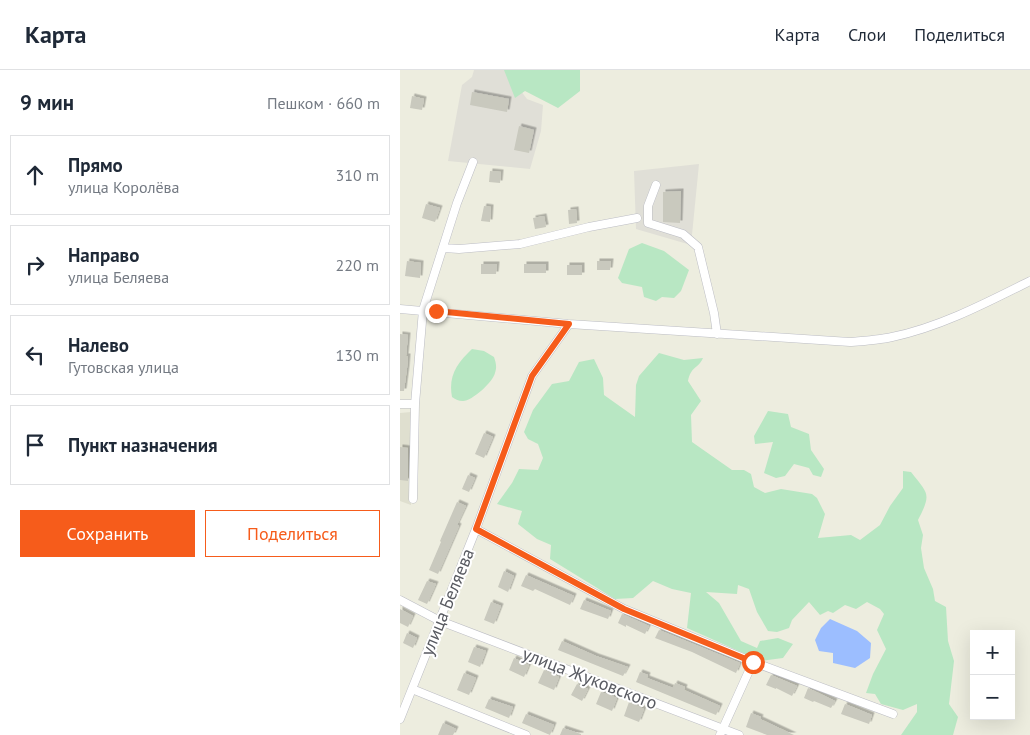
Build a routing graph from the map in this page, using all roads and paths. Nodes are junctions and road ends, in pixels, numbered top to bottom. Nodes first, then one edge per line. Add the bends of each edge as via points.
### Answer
1 (473, 162) dead end
2 (656, 185) dead end
3 (637, 218) dead end
4 (444, 248) junction
5 (1030, 281) edge
6 (400, 309) edge
7 (423, 310) junction
8 (569, 324) junction
9 (717, 334) junction
10 (400, 404) edge
11 (415, 404) junction
12 (413, 499) dead end
13 (476, 529) junction
14 (400, 600) edge
15 (440, 621) junction
16 (753, 662) junction
17 (412, 689) junction
18 (893, 714) dead end
19 (400, 719) edge
20 (721, 732) edge
21 (526, 735) edge
22 (739, 735) edge

1 - 4 street
2 - 9 street via 648,206 648,223 684,234 698,246
3 - 4 street via 520,244
4 - 7 street
5 - 9 street via 938,323 892,338 850,342
6 - 7 street
7 - 8 street
7 - 11 street
8 - 9 street
8 - 13 street, улица Беляева via 532,376
10 - 11 street
11 - 12 street
13 - 15 street, улица Беляева
13 - 16 street via 624,609
14 - 15 street, улица Жуковского
15 - 17 street, улица Беляева
15 - 20 street, улица Жуковского
16 - 18 street
16 - 20 street
17 - 19 street, улица Беляева
17 - 21 street
20 - 22 street, улица Жуковского

